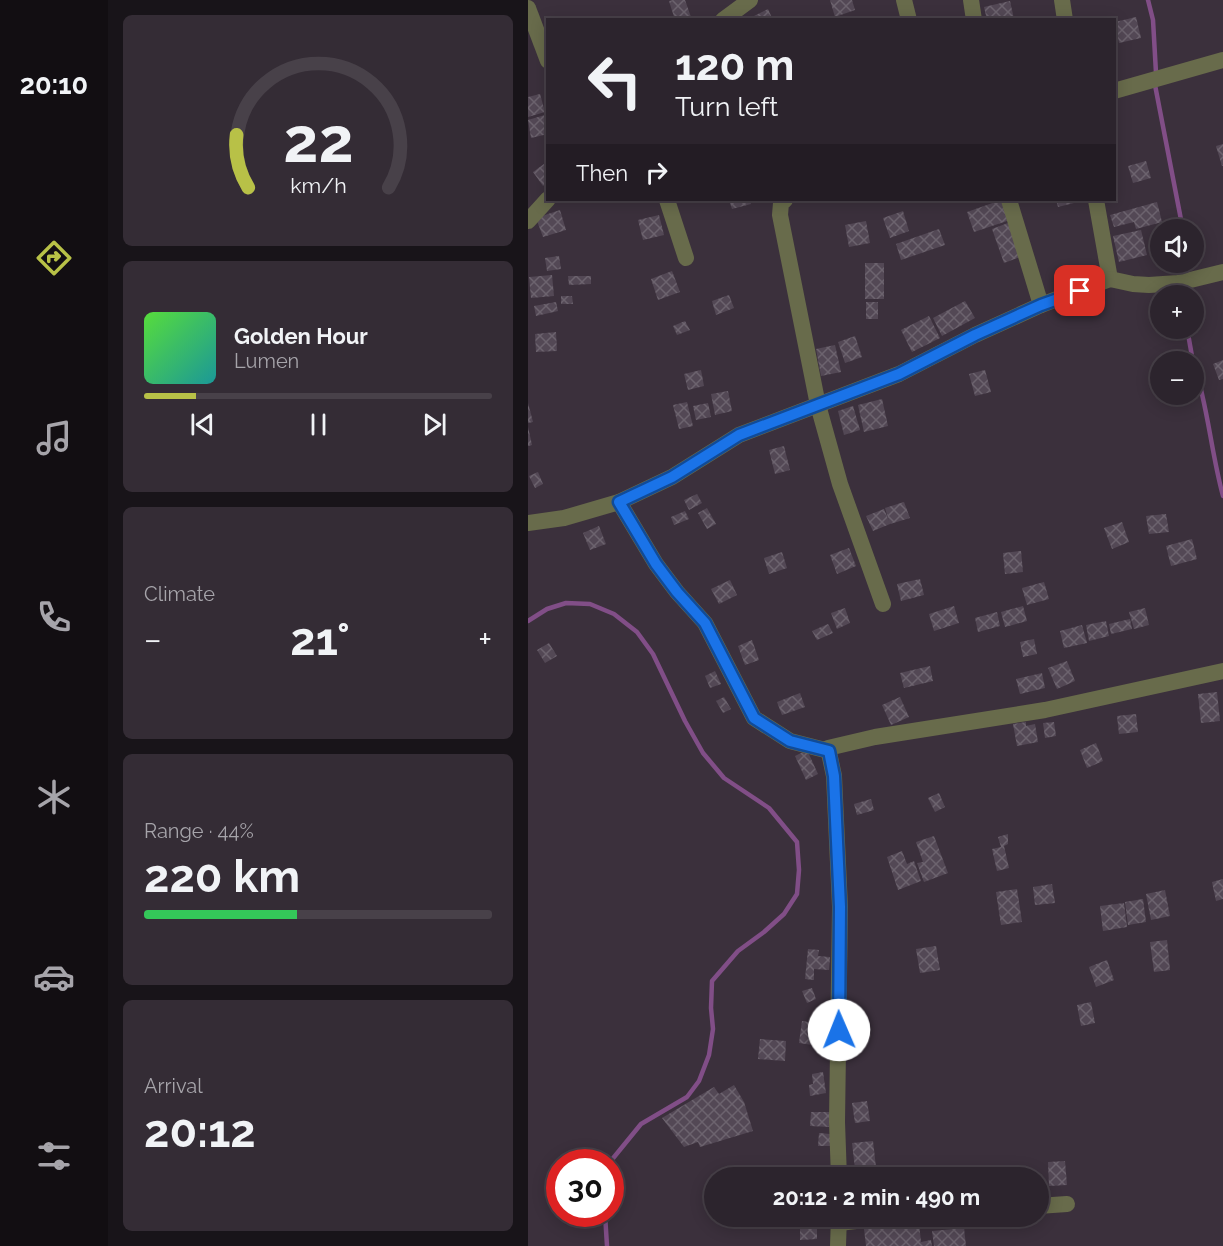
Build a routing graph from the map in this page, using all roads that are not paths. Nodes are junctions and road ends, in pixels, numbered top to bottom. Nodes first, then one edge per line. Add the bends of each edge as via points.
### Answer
1 (542, 0) edge
2 (750, 0) edge
3 (904, 0) edge
4 (971, 0) edge
5 (1062, 0) edge
6 (528, 6) edge
7 (726, 18) edge
8 (908, 18) edge
9 (974, 18) edge
10 (1065, 18) edge
11 (546, 56) edge
12 (1223, 60) edge
13 (1116, 90) edge
14 (546, 201) edge
15 (667, 201) edge
16 (783, 201) edge
17 (1009, 201) edge
18 (1096, 201) edge
19 (528, 221) edge
20 (686, 258) dead end
21 (1223, 272) edge
22 (1110, 279) junction
23 (1041, 305) junction
24 (818, 405) junction
25 (619, 502) junction
26 (528, 522) edge
27 (883, 604) dead end
28 (1223, 671) edge
29 (829, 751) junction
30 (839, 1167) edge
31 (1067, 1204) dead end
32 (1049, 1205) edge
33 (839, 1227) edge
34 (838, 1246) edge

1 - 6 street
2 - 7 street
3 - 8 street
4 - 9 street
5 - 10 street
6 - 11 street
12 - 13 street
14 - 19 street
15 - 20 street
16 - 24 street via 780,216
17 - 23 street
18 - 22 street
21 - 22 street via 1178,283 1141,285
22 - 23 street
23 - 24 street via 899,374
24 - 25 street via 739,435 672,477
24 - 27 street via 840,484
25 - 26 street via 564,518
25 - 29 street via 656,564 705,623 754,718 790,741
28 - 29 street via 1045,710 875,737 828,748
29 - 30 street via 834,776 840,907
31 - 32 street
33 - 34 street

